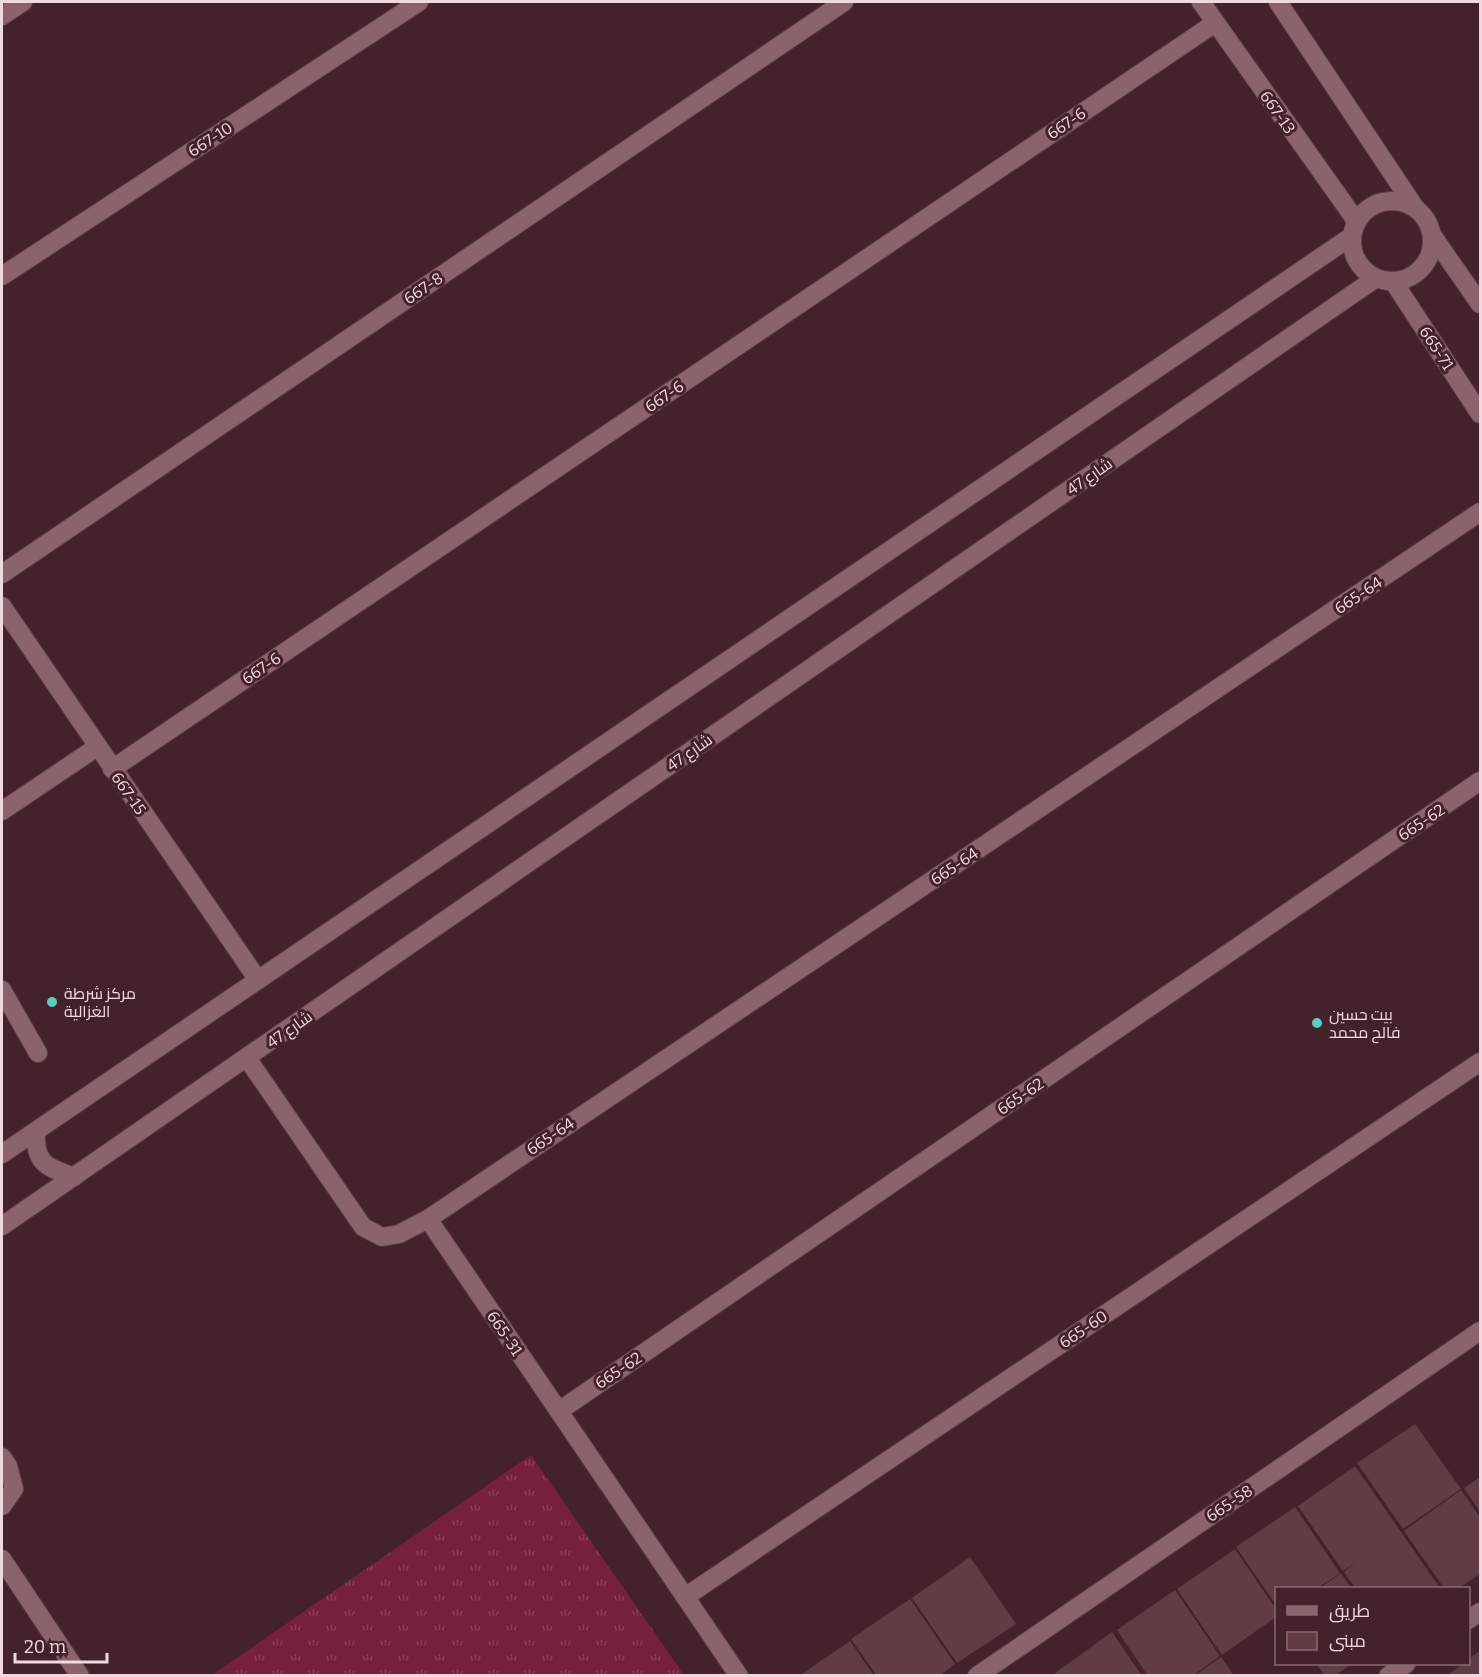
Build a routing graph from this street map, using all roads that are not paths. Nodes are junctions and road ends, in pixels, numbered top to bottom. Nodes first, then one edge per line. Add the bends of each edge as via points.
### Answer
1 (23, 2) edge
2 (419, 2) edge
3 (844, 2) edge
4 (1201, 2) edge
5 (1278, 2) edge
6 (2, 16) edge
7 (1215, 23) junction
8 (1414, 206) junction
9 (1354, 229) junction
10 (1432, 235) junction
11 (2, 276) edge
12 (1384, 280) junction
13 (1480, 303) edge
14 (1480, 414) edge
15 (1480, 512) edge
16 (2, 574) edge
17 (2, 606) edge
18 (97, 747) junction
19 (112, 769) junction
20 (1480, 781) edge
21 (2, 811) edge
22 (258, 980) junction
23 (2, 990) edge
24 (38, 1053) dead end
25 (247, 1058) junction
26 (1480, 1062) edge
27 (36, 1131) junction
28 (2, 1154) edge
29 (74, 1176) junction
30 (428, 1219) junction
31 (2, 1226) edge
32 (1480, 1331) edge
33 (558, 1411) junction
34 (2, 1457) edge
35 (2, 1506) edge
36 (2, 1559) edge
37 (685, 1597) junction
38 (1404, 1665) edge
39 (80, 1676) edge
40 (739, 1676) edge
41 (977, 1676) edge
42 (1388, 1676) edge

1 - 6 street
2 - 11 street, 667-10
3 - 16 street, 667-8
4 - 7 street, 667-13
5 - 8 street
7 - 9 street, 667-13
7 - 19 street, 667-6
8 - 9 street via 1382,202 1367,209
8 - 10 street via 1429,223
9 - 12 street via 1353,253 1362,267
9 - 22 street
10 - 12 street via 1431,252 1423,267 1410,278
10 - 13 street
12 - 14 street, 665-71
12 - 25 street, شارع 47
15 - 30 street, 665-64
17 - 18 street, 667-15
18 - 19 street, 667-15
18 - 21 street
19 - 22 street, 667-15
20 - 33 street, 665-62
22 - 27 street
23 - 24 street
25 - 29 street, شارع 47
25 - 30 street via 363,1227 382,1237 399,1234
26 - 37 street, 665-60
27 - 28 street
27 - 29 street via 35,1147 42,1161 54,1170
29 - 31 street, شارع 47
30 - 33 street, 665-31
32 - 41 street, 665-58
33 - 37 street, 665-31
34 - 35 street via 14,1489
36 - 39 street
37 - 40 street, 665-31
38 - 42 street

